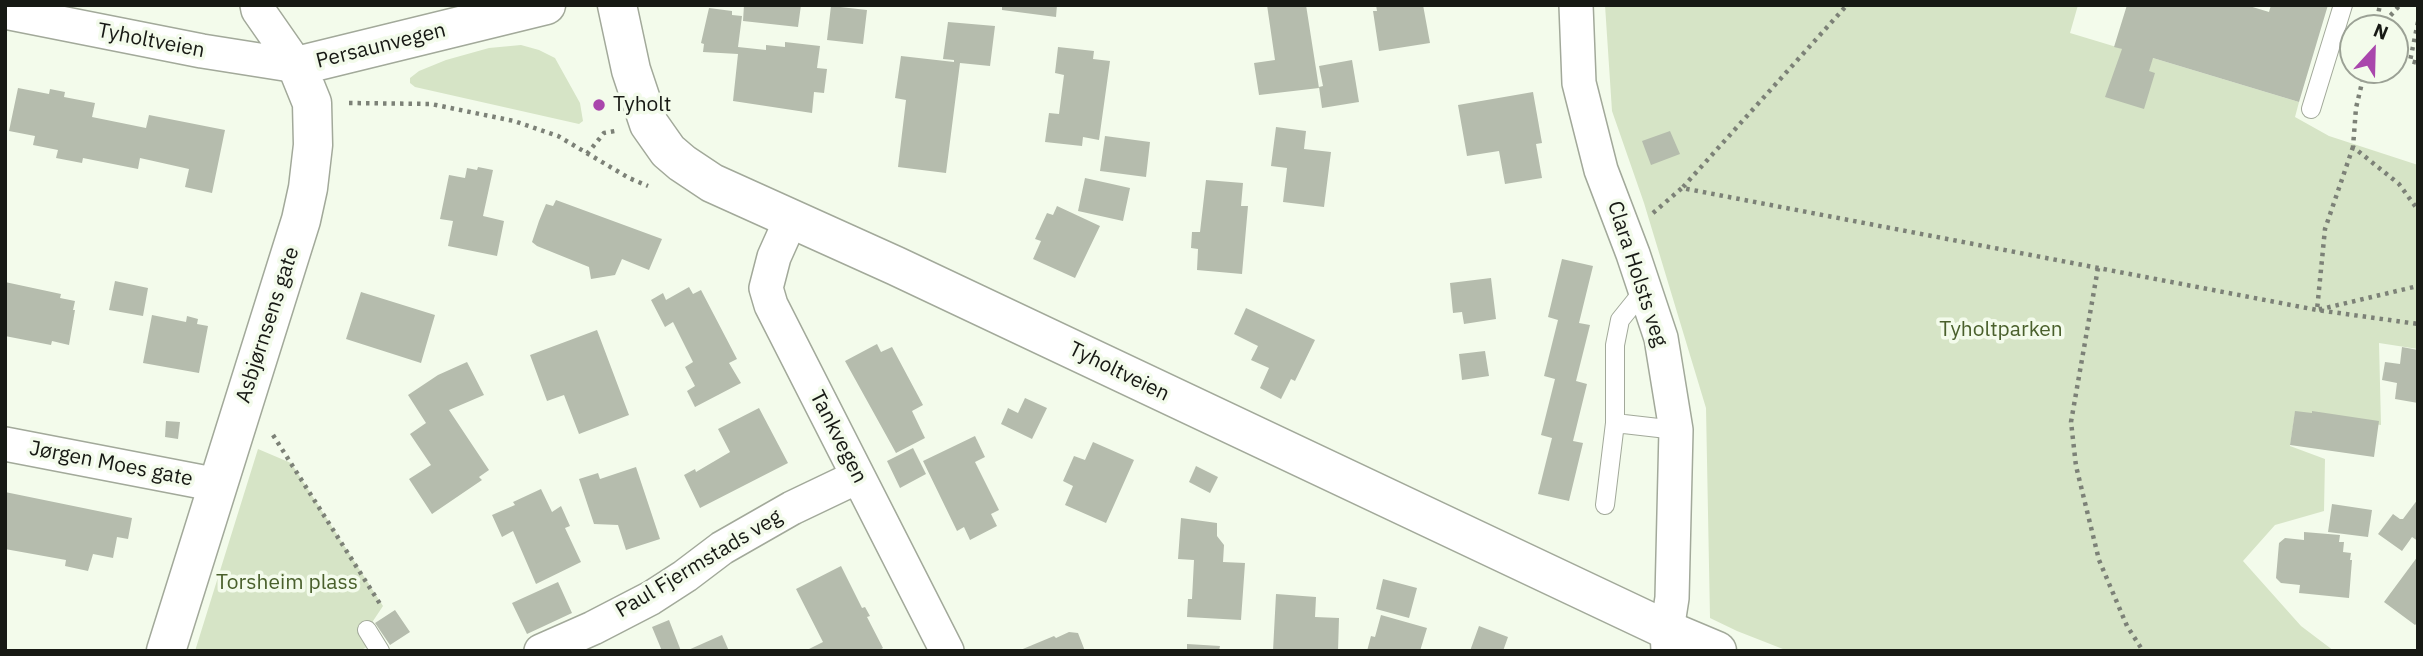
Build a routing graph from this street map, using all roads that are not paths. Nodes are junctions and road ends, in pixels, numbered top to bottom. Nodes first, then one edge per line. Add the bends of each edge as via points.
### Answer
1 (257, 5) edge
2 (547, 5) edge
3 (617, 5) edge
4 (1576, 5) edge
5 (2343, 5) edge
6 (5, 12) edge
7 (297, 66) junction
8 (2311, 109) dead end
9 (791, 219) junction
10 (1644, 289) junction
11 (1615, 423) junction
12 (1676, 430) junction
13 (5, 443) edge
14 (857, 477) junction
15 (218, 485) junction
16 (1605, 505) dead end
17 (367, 630) road end
18 (1667, 640) edge
19 (166, 651) edge
20 (380, 651) edge
21 (541, 651) edge
22 (947, 651) edge
23 (1717, 651) edge

1 - 7 street, Asbjørnsens gate
2 - 7 street, Persaunvegen
3 - 9 street, Tyholtveien via 649,124 668,151 712,183
4 - 10 street, Clara Holsts veg via 1579,83 1601,170
5 - 8 lane
6 - 7 street, Tyholtveien
7 - 15 street, Asbjørnsens gate via 312,103 313,145 303,209
9 - 14 street, Tankvegen via 765,288
9 - 18 street, Tyholtveien
10 - 11 lane via 1620,320 1615,345
10 - 12 street, Clara Holsts veg via 1661,338
11 - 12 lane
11 - 16 lane
12 - 18 street, Clara Holsts veg
13 - 15 street, Jørgen Moes gate
14 - 21 street, Paul Fjermstads veg via 722,548 651,597
14 - 22 street, Tankvegen
15 - 19 street, Asbjørnsens gate
17 - 20 lane
18 - 23 street, Tyholtveien

